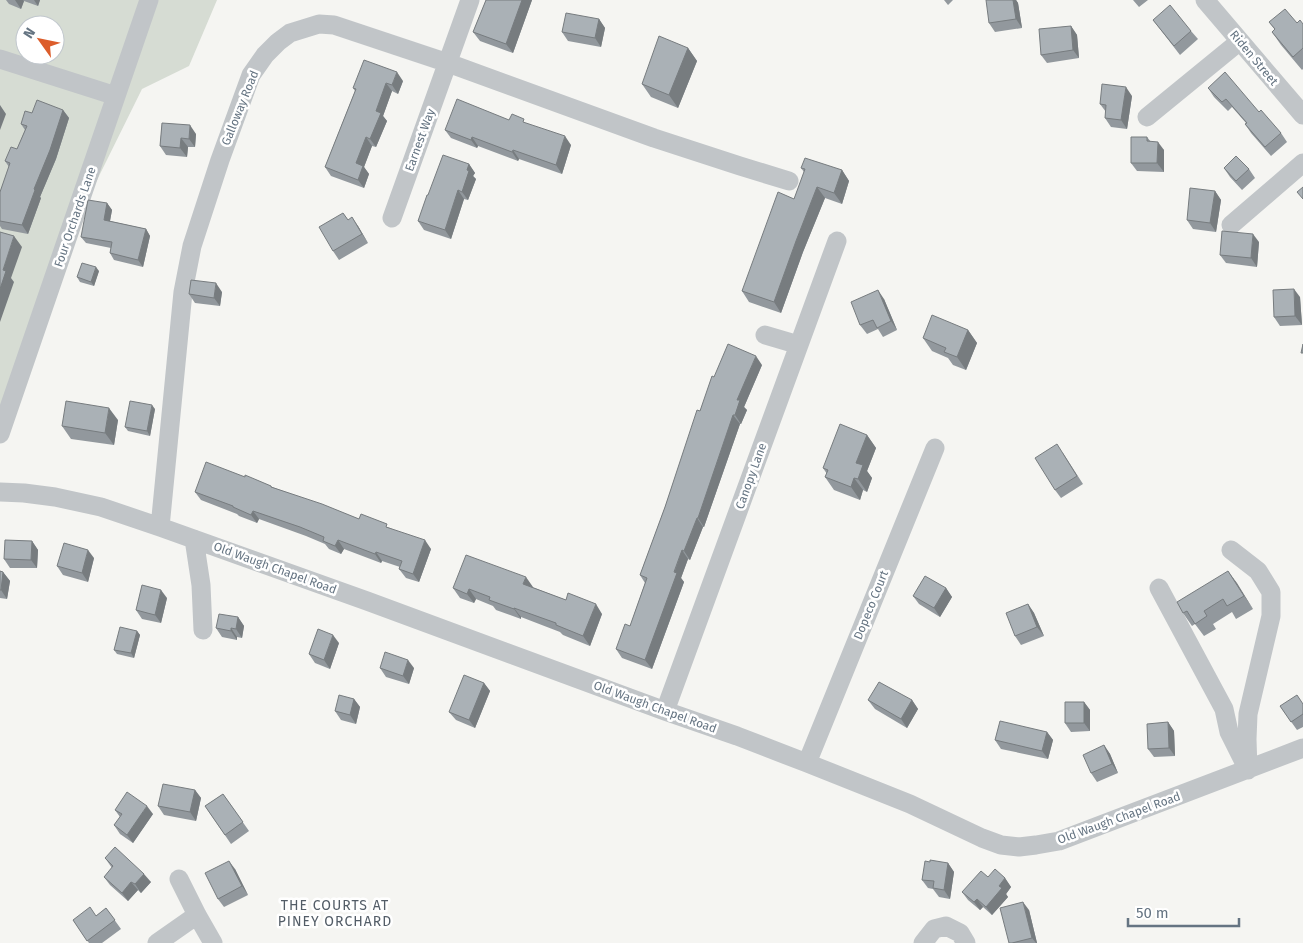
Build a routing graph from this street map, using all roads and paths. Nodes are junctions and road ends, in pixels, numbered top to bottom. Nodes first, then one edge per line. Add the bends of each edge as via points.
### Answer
1 (149, 0) edge
2 (470, 0) edge
3 (1205, 0) edge
4 (1240, 41) junction
5 (0, 59) edge
6 (448, 63) junction
7 (116, 96) junction
8 (1303, 115) edge
9 (1147, 117) dead end
10 (1303, 164) edge
11 (789, 180) dead end
12 (392, 218) dead end
13 (1231, 225) dead end
14 (837, 241) dead end
15 (765, 335) dead end
16 (799, 346) junction
17 (0, 434) edge
18 (935, 448) dead end
19 (0, 492) edge
20 (160, 527) junction
21 (194, 539) junction
22 (1231, 550) dead end
23 (1159, 588) dead end
24 (203, 630) dead end
25 (664, 711) junction
26 (1303, 748) edge
27 (807, 763) junction
28 (1248, 770) junction
29 (179, 878) dead end
30 (197, 915) junction
31 (157, 943) edge
32 (213, 943) edge
33 (923, 943) edge
34 (966, 943) edge

1 - 7 street, Four Orchards Lane
2 - 6 street, Earnest Way
3 - 4 street, Riden Street
4 - 8 street, Riden Street
4 - 9 street
5 - 7 street
6 - 11 street, Galloway Road via 608,122
6 - 12 street, Earnest Way
6 - 20 street, Galloway Road via 334,25 319,24 290,33 278,42 251,75 192,246 183,292
7 - 17 street, Four Orchards Lane
10 - 13 street
14 - 16 street, Canopy Lane
15 - 16 street
16 - 25 street, Canopy Lane
18 - 27 street, Dopeco Court
19 - 20 street, Old Waugh Chapel Road via 56,497 102,507
20 - 21 street, Old Waugh Chapel Road
21 - 24 street
21 - 25 street, Old Waugh Chapel Road
22 - 28 street via 1258,572 1271,592 1271,616 1248,714
23 - 28 street via 1224,709 1229,732
25 - 27 street, Old Waugh Chapel Road
26 - 28 street, Old Waugh Chapel Road
27 - 28 street, Old Waugh Chapel Road via 910,804 982,838 1019,847 1059,841
29 - 30 street
30 - 31 street
30 - 32 street
33 - 34 street via 934,929 946,926 960,933

